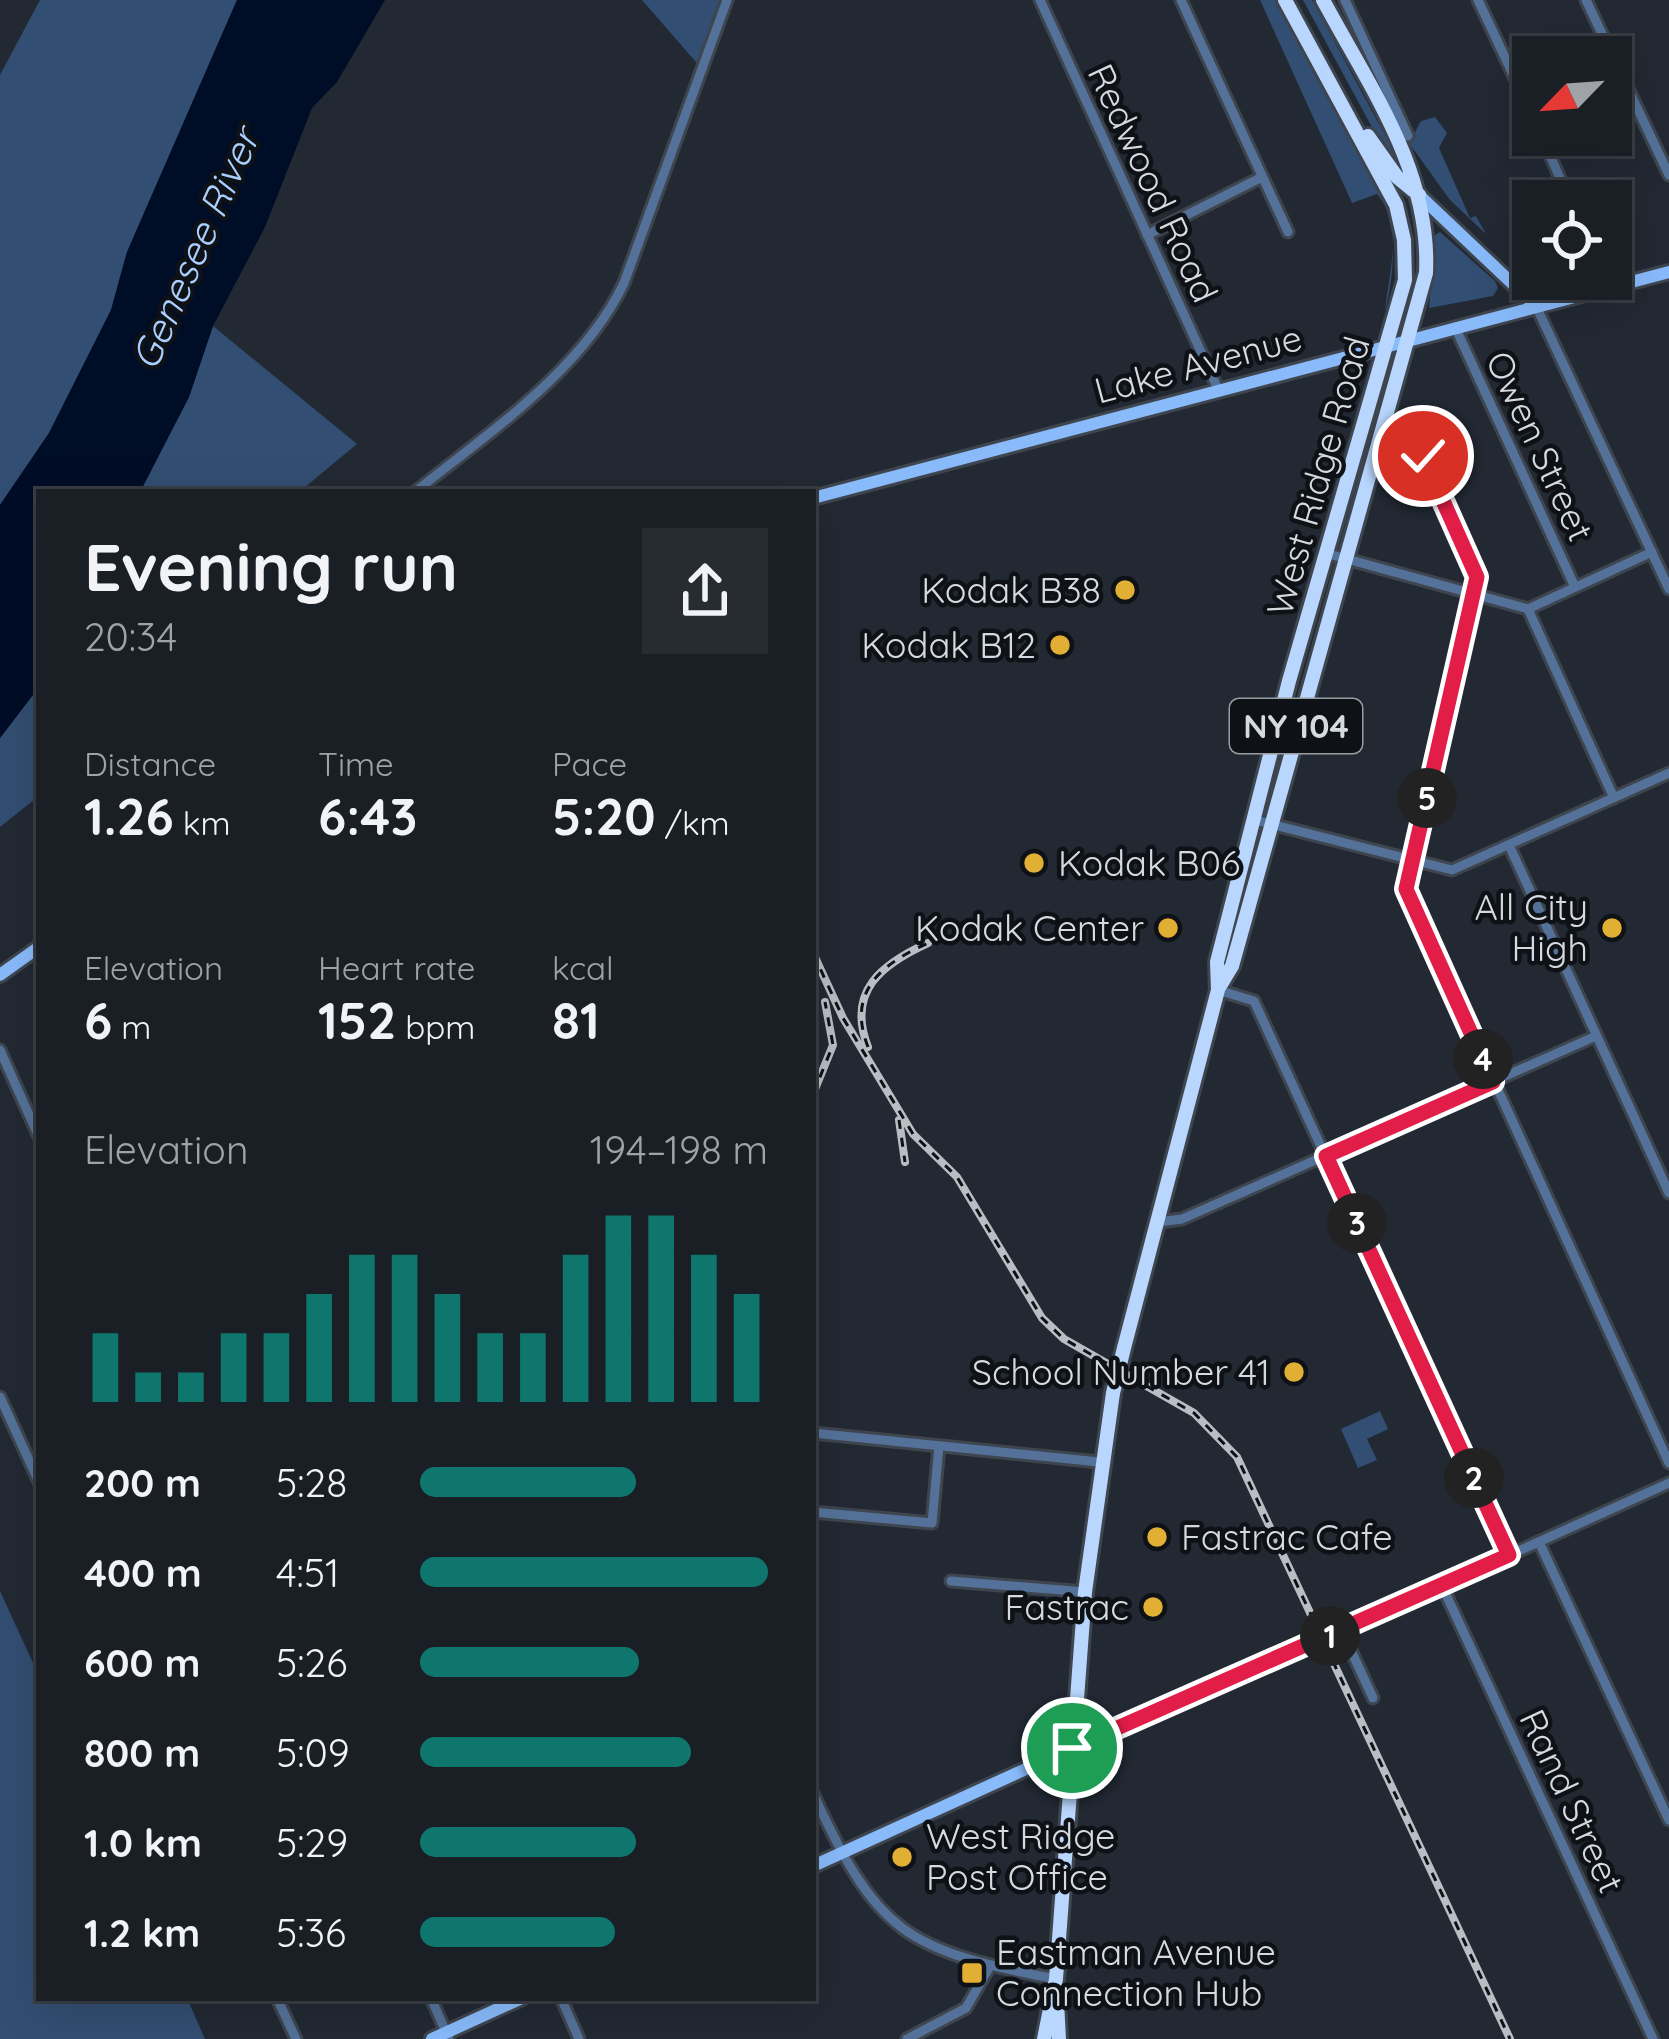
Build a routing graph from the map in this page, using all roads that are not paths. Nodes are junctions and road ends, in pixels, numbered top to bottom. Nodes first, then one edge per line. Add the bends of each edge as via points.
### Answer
1 (727, 0) edge
2 (1040, 0) edge
3 (1181, 0) edge
4 (1285, 0) edge
5 (1323, 0) edge
6 (1345, 0) edge
7 (1478, 0) edge
8 (1586, 0) edge
9 (1512, 72) edge
10 (1328, 76) junction
11 (1408, 136) joint
12 (1407, 160) junction
13 (1669, 175) edge
14 (1262, 177) junction
15 (1419, 195) junction
16 (1288, 232) dead end
17 (1148, 235) junction
18 (1669, 272) edge
19 (1632, 279) edge
20 (1557, 300) edge
21 (1536, 307) junction
22 (1455, 328) junction
23 (1411, 339) junction
24 (1388, 345) junction
25 (1218, 389) junction
26 (1382, 435) junction
27 (419, 489) edge
28 (816, 497) edge
29 (1652, 552) junction
30 (1325, 553) junction
31 (1344, 559) junction
32 (1575, 587) junction
33 (1669, 589) edge
34 (1474, 597) junction
35 (1528, 609) junction
36 (1669, 773) edge
37 (1614, 798) junction
38 (1262, 822) junction
39 (1509, 845) junction
40 (1413, 860) junction
41 (36, 948) edge
42 (0, 976) edge
43 (1217, 990) junction
44 (1596, 1036) junction
45 (0, 1050) edge
46 (1493, 1082) junction
47 (36, 1130) edge
48 (1326, 1156) junction
49 (1669, 1193) edge
50 (1158, 1222) junction
51 (0, 1397) edge
52 (816, 1433) edge
53 (939, 1446) junction
54 (1099, 1462) junction
55 (1669, 1463) edge
56 (36, 1475) edge
57 (1669, 1483) edge
58 (816, 1512) edge
59 (1539, 1542) junction
60 (1509, 1555) junction
61 (951, 1580) dead end
62 (1442, 1586) junction
63 (1085, 1592) junction
64 (1339, 1632) junction
65 (1373, 1697) dead end
66 (1072, 1748) junction
67 (816, 1799) edge
68 (1669, 1820) edge
69 (841, 1853) junction
70 (816, 1865) edge
71 (990, 1966) junction
72 (1056, 1979) junction
73 (278, 2001) edge
74 (432, 2001) edge
75 (516, 2001) edge
76 (562, 2001) edge
77 (448, 2036) edge
78 (296, 2039) edge
79 (432, 2039) edge
80 (579, 2039) edge
81 (907, 2039) edge
82 (1044, 2039) edge
83 (1059, 2039) edge
84 (1653, 2039) edge

1 - 27 street via 608,313 506,418
2 - 17 street, Redwood Road
3 - 14 street
4 - 10 highway, West Ridge Road / NY 104
5 - 12 highway, West Ridge Road / NY 104
6 - 11 street
7 - 9 street
8 - 13 street
10 - 15 highway via 1397,177
10 - 24 highway, West Ridge Road / NY 104 via 1402,226 1405,280
11 - 12 highway
12 - 15 highway, West Ridge Road / NY 104
14 - 16 street
14 - 17 street
15 - 21 main road
15 - 23 highway, West Ridge Road / NY 104 via 1426,273
17 - 25 street, Redwood Road
18 - 19 main road, Lake Avenue
20 - 21 main road, Lake Avenue
21 - 22 main road, Lake Avenue
21 - 29 street
22 - 23 main road, Lake Avenue
22 - 32 street, Owen Street
23 - 24 main road, Lake Avenue
23 - 26 highway, West Ridge Road / NY 104
24 - 25 main road, Lake Avenue
24 - 30 highway, West Ridge Road / NY 104
25 - 28 main road, Lake Avenue
26 - 31 highway, West Ridge Road / NY 104
26 - 34 street via 1418,449 1426,462 1474,564
29 - 32 street
29 - 33 street
30 - 31 street
30 - 38 highway, West Ridge Road / NY 104
31 - 34 street
31 - 38 highway, West Ridge Road / NY 104
32 - 35 street
34 - 35 street
34 - 40 street
35 - 37 street
36 - 37 street
37 - 39 street
38 - 40 street
38 - 43 highway, West Ridge Road / NY 104 via 1217,962
39 - 40 street via 1455,869
39 - 44 street
40 - 46 street via 1406,889
41 - 42 main road
43 - 48 street via 1253,1000
43 - 50 highway, West Ridge Road / NY 104
44 - 46 street
44 - 49 street
45 - 47 street
46 - 48 street
46 - 55 street
48 - 50 street
48 - 60 street
50 - 54 highway, West Ridge Road / NY 104, bridge
51 - 56 street
52 - 53 street
53 - 54 street
53 - 58 street via 932,1523
54 - 63 highway, West Ridge Road / NY 104
57 - 59 street
59 - 60 street
59 - 68 street
60 - 62 street
61 - 63 street
62 - 64 street
62 - 84 street, Rand Street
63 - 66 highway, West Ridge Road / NY 104
64 - 65 street
64 - 66 street, bridge
66 - 69 main road
66 - 72 highway, West Ridge Road / NY 104
67 - 69 street
69 - 70 main road
69 - 71 street via 895,1927
71 - 72 street
71 - 81 street via 966,2008
72 - 82 highway, West Ridge Road / NY 104
72 - 83 highway, West Ridge Road / NY 104
73 - 78 street
74 - 77 street
75 - 77 main road
76 - 80 street
77 - 79 main road

